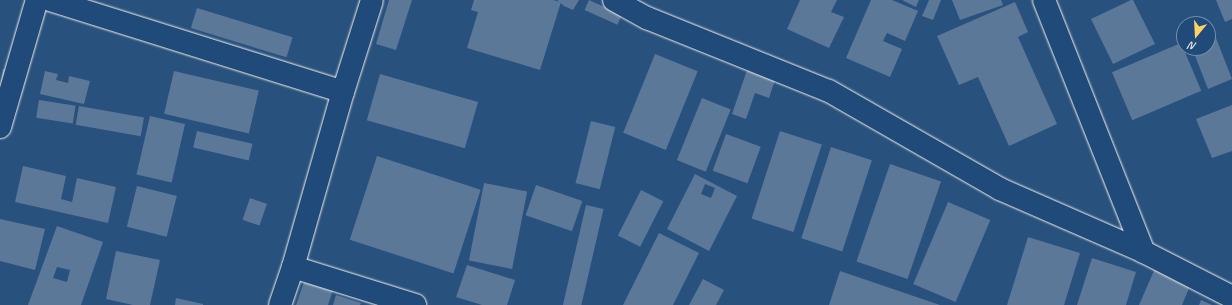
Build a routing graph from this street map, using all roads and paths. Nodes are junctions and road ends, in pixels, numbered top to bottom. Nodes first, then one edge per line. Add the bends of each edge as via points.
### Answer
1 (37, 0) edge
2 (50, 0) edge
3 (372, 0) edge
4 (614, 0) edge
5 (1044, 0) edge
6 (343, 92) junction
7 (0, 127) edge
8 (1144, 252) junction
9 (293, 267) junction
10 (1232, 297) edge
11 (280, 305) edge
12 (415, 305) edge

1 - 7 street
2 - 6 street
3 - 6 street
4 - 8 street via 647,18 829,91 1000,190
5 - 8 street
6 - 9 street
8 - 10 street
9 - 11 street
9 - 12 street

